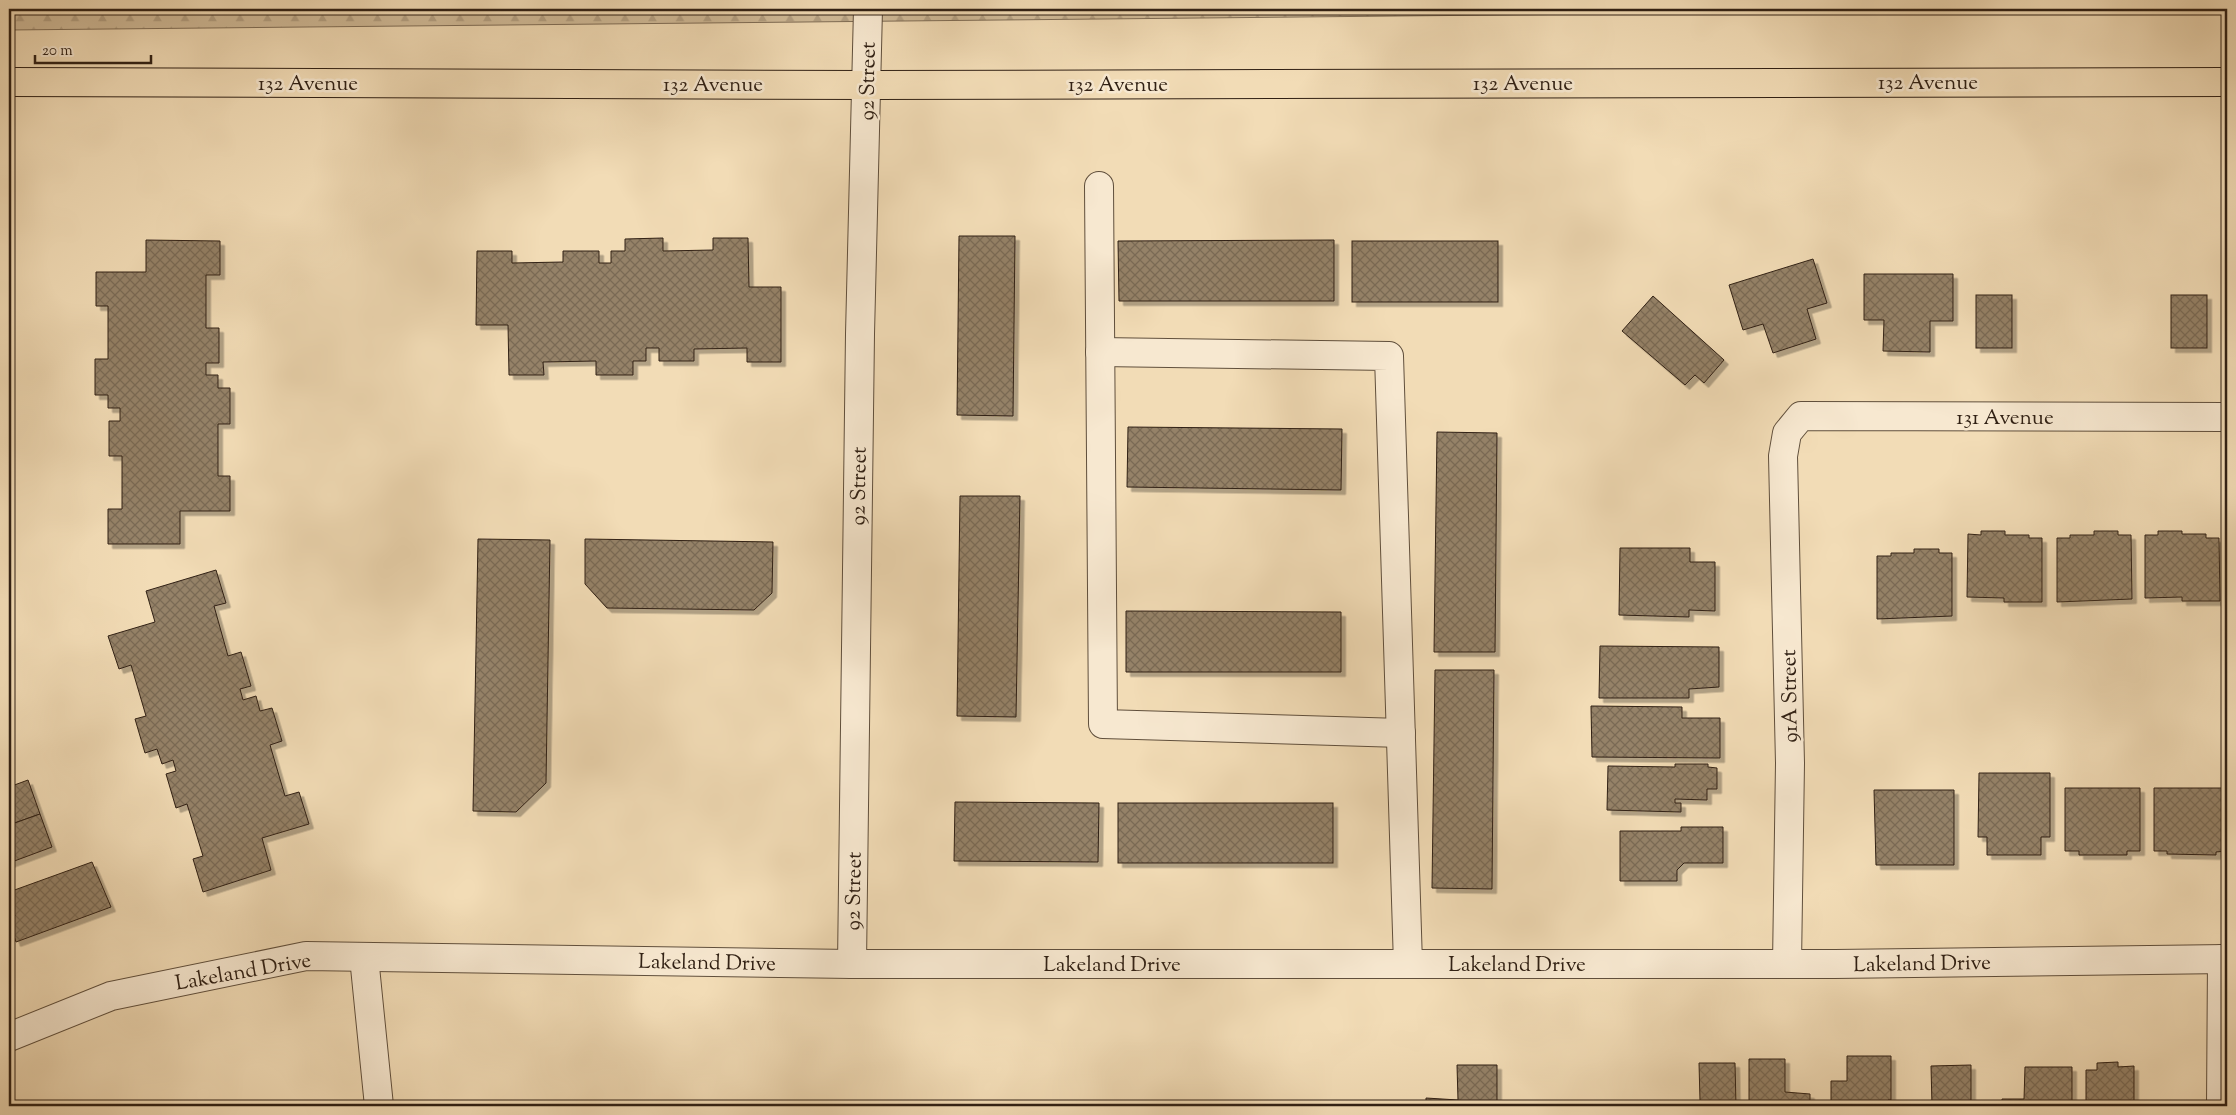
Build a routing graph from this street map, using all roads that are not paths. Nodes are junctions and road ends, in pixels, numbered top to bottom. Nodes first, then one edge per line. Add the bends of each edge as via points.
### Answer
1 (868, 9) edge
2 (9, 82) edge
3 (2227, 82) edge
4 (868, 85) junction
5 (1099, 186) dead end
6 (1100, 352) junction
7 (2227, 417) edge
8 (1790, 430) joint
9 (1401, 733) junction
10 (364, 957) junction
11 (2225, 959) edge
12 (852, 964) junction
13 (1408, 964) junction
14 (1787, 964) junction
15 (9, 1037) edge
16 (379, 1106) edge
17 (2221, 1106) edge

1 - 4 street, 92 Street
2 - 4 main road, 132 Avenue
3 - 4 main road, 132 Avenue
4 - 12 street, 92 Street via 860,334
5 - 6 street
6 - 9 street via 1389,356
6 - 9 street via 1103,724
7 - 8 street, 131 Avenue via 1801,416
8 - 14 street, 91A Street via 1783,456 1790,763
9 - 13 street
10 - 12 street, Lakeland Drive
10 - 15 street, Lakeland Drive via 306,956 111,996
10 - 16 street
11 - 14 street, Lakeland Drive
11 - 17 street
12 - 13 street, Lakeland Drive
13 - 14 street, Lakeland Drive

